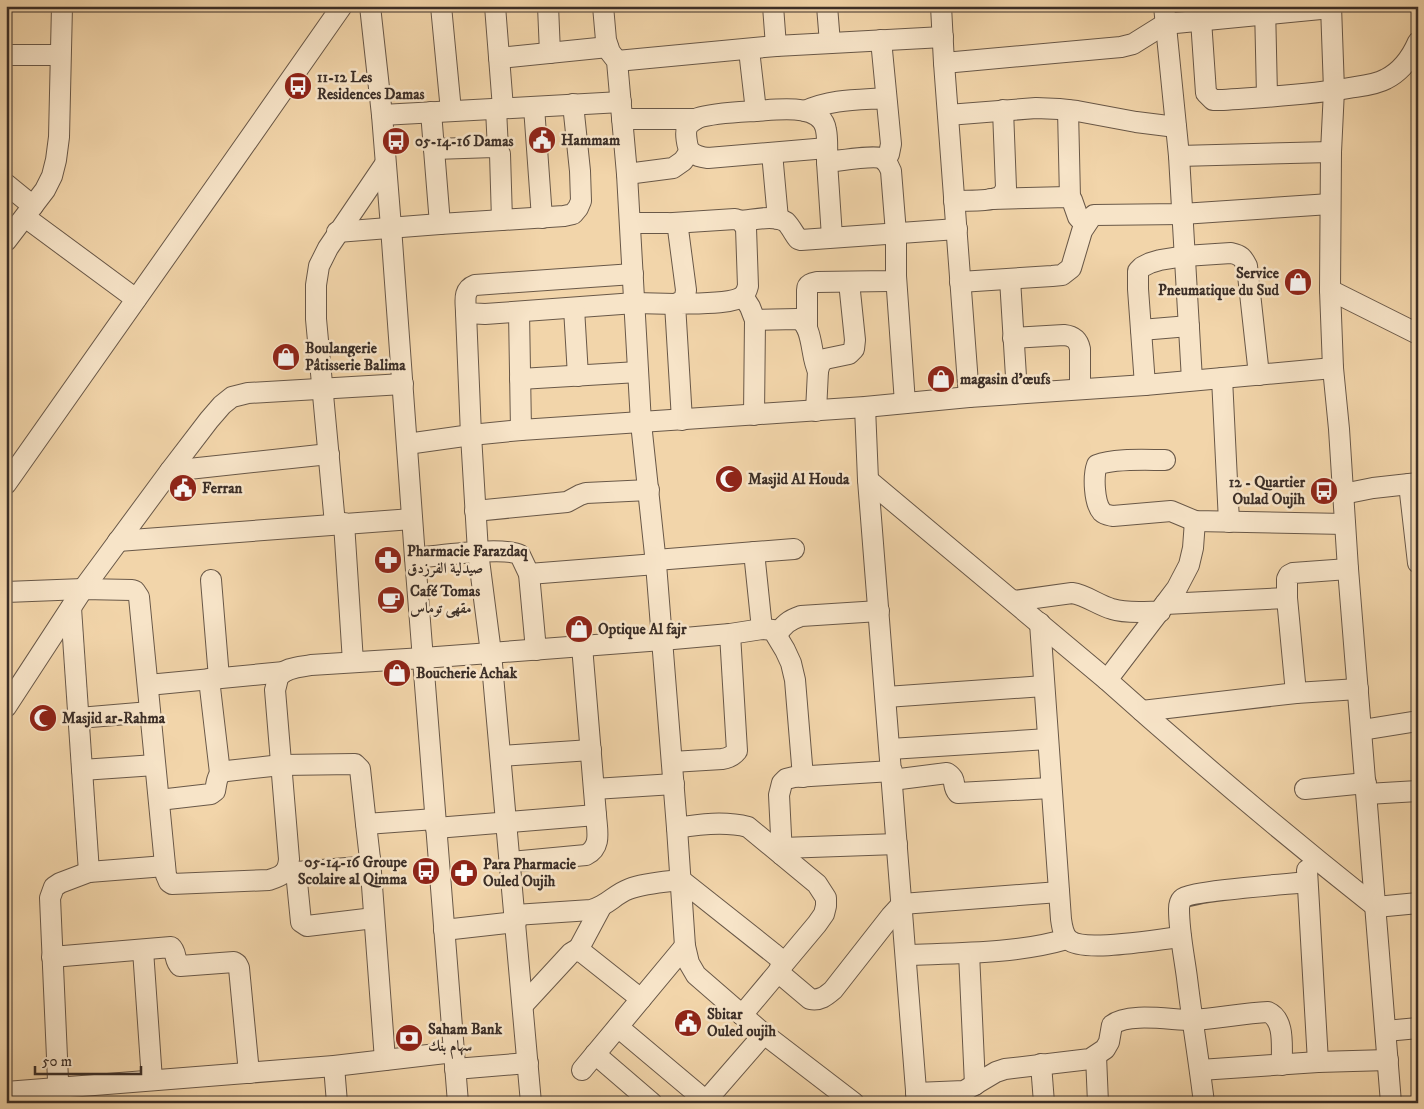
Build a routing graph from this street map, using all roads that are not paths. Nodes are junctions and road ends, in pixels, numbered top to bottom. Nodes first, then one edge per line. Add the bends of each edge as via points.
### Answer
1 (62, 6) edge
2 (342, 6) edge
3 (370, 6) edge
4 (441, 6) edge
5 (495, 6) edge
6 (548, 6) edge
7 (603, 6) edge
8 (773, 6) edge
9 (828, 6) edge
10 (941, 6) edge
11 (947, 6) edge
12 (1331, 7) edge
13 (1265, 10) edge
14 (1164, 15) edge
15 (1201, 20) junction
16 (943, 37) junction
17 (882, 40) junction
18 (1418, 42) edge
19 (830, 43) junction
20 (776, 46) junction
21 (749, 50) junction
22 (550, 53) junction
23 (6, 54) edge
24 (612, 54) junction
25 (60, 55) junction
26 (499, 58) junction
27 (944, 63) junction
28 (1334, 90) junction
29 (1267, 96) junction
30 (886, 98) junction
31 (573, 104) junction
32 (534, 106) junction
33 (500, 108) junction
34 (1003, 110) junction
35 (1068, 110) junction
36 (451, 111) junction
37 (621, 111) junction
38 (756, 111) junction
39 (805, 111) junction
40 (431, 112) junction
41 (948, 114) junction
42 (382, 115) junction
43 (696, 118) junction
44 (1176, 127) junction
45 (434, 149) junction
46 (498, 150) junction
47 (690, 151) junction
48 (1331, 152) junction
49 (772, 153) junction
50 (827, 155) junction
51 (1179, 156) junction
52 (885, 161) junction
53 (385, 164) junction
54 (627, 174) junction
55 (6, 184) edge
56 (1070, 198) junction
57 (991, 199) junction
58 (954, 201) junction
59 (1330, 204) junction
60 (29, 211) junction
61 (1182, 214) junction
62 (542, 218) junction
63 (778, 219) junction
64 (502, 220) junction
65 (741, 221) junction
66 (1088, 222) junction
67 (630, 223) junction
68 (673, 223) junction
69 (440, 224) junction
70 (391, 227) junction
71 (956, 229) junction
72 (337, 232) junction
73 (896, 233) junction
74 (832, 237) junction
75 (6, 241) edge
76 (1185, 256) junction
77 (633, 274) junction
78 (896, 276) junction
79 (1010, 279) junction
80 (849, 282) junction
81 (960, 282) junction
82 (1330, 290) junction
83 (743, 296) junction
84 (136, 299) junction
85 (634, 304) junction
86 (675, 304) junction
87 (574, 308) junction
88 (519, 312) junction
89 (466, 313) junction
90 (755, 320) junction
91 (1189, 326) junction
92 (808, 328) junction
93 (1141, 330) junction
94 (1418, 334) edge
95 (1014, 338) junction
96 (1333, 368) junction
97 (818, 371) junction
98 (638, 372) junction
99 (1259, 375) junction
100 (578, 376) junction
101 (1222, 378) junction
102 (520, 379) junction
103 (1192, 380) junction
104 (403, 384) junction
105 (1146, 385) junction
106 (322, 389) junction
107 (1080, 389) junction
108 (1016, 393) junction
109 (969, 397) junction
110 (905, 403) junction
111 (865, 407) junction
112 (816, 411) junction
113 (754, 415) junction
114 (682, 420) junction
115 (641, 423) junction
116 (521, 430) junction
117 (471, 435) junction
118 (407, 444) junction
119 (329, 454) junction
120 (1165, 460) dead end
121 (170, 471) junction
122 (868, 480) junction
123 (6, 484) edge
124 (1413, 484) edge
125 (648, 490) junction
126 (1343, 494) junction
127 (475, 511) junction
128 (412, 519) junction
129 (1195, 521) junction
130 (1229, 522) junction
131 (339, 524) junction
132 (1345, 524) junction
133 (118, 540) junction
134 (794, 549) dead end
135 (478, 552) junction
136 (754, 552) junction
137 (1417, 555) edge
138 (415, 558) junction
139 (656, 562) junction
140 (1348, 569) junction
141 (529, 574) junction
142 (211, 580) dead end
143 (83, 589) junction
144 (6, 592) edge
145 (1287, 598) junction
146 (1014, 601) junction
147 (71, 608) junction
148 (1162, 608) junction
149 (879, 611) junction
150 (1040, 623) junction
151 (771, 631) junction
152 (730, 634) junction
153 (662, 640) junction
154 (582, 646) junction
155 (536, 650) junction
156 (492, 653) junction
157 (423, 658) junction
158 (354, 662) junction
159 (284, 672) junction
160 (214, 679) junction
161 (1107, 680) junction
162 (148, 685) junction
163 (1044, 686) junction
164 (1358, 689) junction
165 (1296, 693) junction
166 (886, 697) junction
167 (6, 707) edge
168 (1142, 711) junction
169 (150, 712) junction
170 (79, 718) junction
171 (1418, 721) edge
172 (1362, 730) junction
173 (1048, 739) junction
174 (890, 749) junction
175 (591, 750) junction
176 (501, 756) junction
177 (672, 762) junction
178 (155, 765) junction
179 (281, 765) junction
180 (82, 770) junction
181 (220, 773) junction
182 (892, 775) junction
183 (802, 777) junction
184 (674, 784) junction
185 (1052, 788) junction
186 (1366, 788) junction
187 (594, 789) junction
188 (1305, 789) dead end
189 (1418, 791) edge
190 (159, 800) junction
191 (596, 815) junction
192 (507, 822) junction
193 (366, 824) junction
194 (436, 824) junction
195 (677, 828) junction
196 (897, 844) junction
197 (782, 851) junction
198 (1307, 852) junction
199 (370, 859) junction
200 (511, 862) junction
201 (165, 866) junction
202 (89, 872) junction
203 (290, 872) junction
204 (681, 880) junction
205 (1307, 882) junction
206 (1059, 892) junction
207 (902, 904) junction
208 (1418, 904) edge
209 (601, 907) junction
210 (1376, 907) junction
211 (374, 918) junction
212 (515, 919) junction
213 (444, 930) junction
214 (1181, 937) junction
215 (1067, 939) junction
216 (685, 946) junction
217 (143, 950) junction
218 (578, 950) junction
219 (969, 953) junction
220 (906, 956) junction
221 (52, 957) junction
222 (779, 970) junction
223 (641, 999) junction
224 (523, 1004) junction
225 (742, 1015) junction
226 (1191, 1020) junction
227 (618, 1027) junction
228 (1418, 1028) edge
229 (1386, 1031) junction
230 (764, 1034) junction
231 (595, 1054) junction
232 (1096, 1056) junction
233 (385, 1060) junction
234 (1388, 1060) junction
235 (454, 1061) junction
236 (1318, 1062) junction
237 (528, 1063) junction
238 (1042, 1064) junction
239 (1282, 1065) junction
240 (334, 1066) junction
241 (582, 1070) dead end
242 (1200, 1070) junction
243 (249, 1073) junction
244 (152, 1080) junction
245 (976, 1085) junction
246 (6, 1092) edge
247 (58, 1095) edge
248 (917, 1098) edge
249 (705, 1102) edge
250 (338, 1103) edge
251 (458, 1103) edge
252 (531, 1103) edge
253 (652, 1103) edge
254 (854, 1103) edge
255 (1044, 1103) edge
256 (1098, 1103) edge
257 (1204, 1103) edge
258 (1391, 1103) edge

1 - 25 street
2 - 84 street
3 - 42 street
4 - 36 street
5 - 26 street
6 - 22 street
7 - 24 street via 606,40
8 - 20 street
9 - 19 street
10 - 11 street
10 - 16 street
12 - 13 street
12 - 28 street
13 - 15 street
13 - 29 street
14 - 15 street
14 - 27 street via 1133,44 1122,47
14 - 44 street
15 - 29 street via 1206,93 1209,97 1223,100
16 - 17 street
16 - 27 street
17 - 19 street
17 - 30 street
18 - 28 street via 1412,56 1400,70 1385,80
19 - 20 street
20 - 21 street
21 - 24 street
21 - 38 street
22 - 24 street
22 - 26 street
23 - 25 street
24 - 37 street
25 - 60 street via 56,160 52,176
26 - 33 street
27 - 41 street
28 - 29 street
28 - 48 street
30 - 39 street via 824,103
30 - 52 street via 891,144
31 - 32 street
31 - 37 street
31 - 62 street via 581,201 573,214
32 - 33 street
32 - 62 street
33 - 36 street
33 - 46 street
34 - 35 street
34 - 41 street
34 - 57 street via 1006,188 999,197
35 - 44 street
35 - 56 street
36 - 40 street
37 - 43 street
37 - 54 street
38 - 39 street
38 - 43 street
39 - 50 street via 824,123
40 - 42 street
40 - 45 street
41 - 58 street
42 - 53 street
43 - 47 street via 686,128
44 - 51 street
45 - 46 street via 494,147
45 - 69 street
46 - 64 street
47 - 49 street via 708,158
47 - 54 street via 684,161 673,168
48 - 51 street
48 - 59 street
49 - 50 street
49 - 63 street
50 - 52 street via 871,157
50 - 74 street
51 - 61 street
52 - 73 street via 890,171
53 - 70 street
53 - 72 street
54 - 67 street
55 - 60 street
56 - 57 street
56 - 66 street via 1078,217
57 - 58 street
58 - 71 street
59 - 61 street
59 - 82 street
60 - 75 street
60 - 84 street
61 - 66 street via 1094,216
61 - 76 street
62 - 64 street
63 - 65 street
63 - 74 street via 784,221 798,239
64 - 69 street
65 - 68 street
65 - 83 street via 746,228 748,286
66 - 79 street via 1068,271 1062,275
67 - 68 street
67 - 77 street
68 - 86 street via 678,229 686,290 682,302
69 - 70 street
70 - 72 street
70 - 104 street
71 - 73 street
71 - 81 street
72 - 106 street via 319,266 316,285
73 - 74 street
73 - 78 street
76 - 91 street
76 - 93 street via 1150,263 1138,271
76 - 99 street via 1232,254 1243,258 1247,266
77 - 85 street
77 - 89 street via 475,285 466,291
78 - 80 street via 889,281
78 - 110 street
79 - 81 street
79 - 95 street
80 - 92 street via 817,282 807,287
80 - 97 street via 854,349 849,354 825,359
81 - 109 street
82 - 94 street
82 - 96 street
83 - 86 street via 728,302
83 - 90 street
84 - 123 street
85 - 86 street
85 - 87 street
85 - 98 street
86 - 114 street
87 - 88 street
87 - 100 street
88 - 89 street
88 - 102 street
89 - 117 street
90 - 92 street via 796,318
90 - 113 street
91 - 93 street
91 - 103 street
92 - 97 street
93 - 105 street
95 - 107 street via 1070,335 1080,349
95 - 108 street
96 - 99 street
96 - 126 street
97 - 112 street
98 - 100 street
98 - 115 street
99 - 101 street
100 - 102 street
101 - 103 street
101 - 130 street
102 - 116 street
103 - 105 street
104 - 106 street
104 - 118 street
105 - 107 street
106 - 119 street
106 - 121 street via 232,397 209,420
107 - 108 street
108 - 109 street
109 - 110 street
110 - 111 street
111 - 112 street
111 - 122 street
112 - 113 street
113 - 114 street
114 - 115 street
115 - 116 street
115 - 125 street
116 - 117 street
117 - 118 street
117 - 127 street
118 - 128 street
119 - 121 street
119 - 131 street
120 - 129 street via 1098,465 1095,476 1100,509 1113,516 1171,511
121 - 133 street
122 - 146 street
122 - 149 street
124 - 126 street
124 - 137 street
125 - 127 street via 586,493 567,502
125 - 139 street
126 - 132 street
127 - 135 street
128 - 131 street
128 - 138 street
129 - 130 street
129 - 148 street via 1190,564
130 - 132 street
131 - 133 street
131 - 158 street
132 - 140 street
133 - 143 street
134 - 136 street
135 - 138 street
135 - 141 street via 516,552
135 - 156 street
136 - 139 street
136 - 151 street
138 - 157 street
139 - 141 street
139 - 153 street
140 - 145 street via 1293,573 1287,579
140 - 164 street
141 - 155 street
142 - 160 street
143 - 144 street
143 - 147 street
143 - 162 street via 132,590 138,594
145 - 148 street
145 - 165 street
146 - 148 street via 1072,592 1120,611
146 - 150 street
147 - 167 street
147 - 170 street
148 - 161 street
149 - 151 street via 801,616
149 - 166 street
150 - 161 street
150 - 163 street
151 - 152 street
151 - 183 street via 791,663 795,680
152 - 153 street
152 - 177 street via 737,751 729,758
153 - 154 street
153 - 177 street
154 - 155 street
154 - 175 street
155 - 156 street
156 - 157 street
156 - 176 street
157 - 158 street
157 - 194 street
158 - 159 street via 311,665
159 - 160 street
159 - 179 street via 278,677 275,690
160 - 162 street
160 - 181 street
161 - 168 street
162 - 169 street
163 - 166 street
163 - 173 street
164 - 165 street
164 - 172 street
165 - 168 street
166 - 174 street
168 - 198 street
169 - 170 street
169 - 178 street
170 - 180 street
171 - 172 street
172 - 186 street
173 - 174 street
173 - 185 street
174 - 182 street
175 - 176 street
175 - 187 street
176 - 192 street
177 - 184 street
178 - 180 street
178 - 190 street
179 - 181 street
179 - 193 street via 356,764 360,769
179 - 203 street
180 - 202 street
181 - 190 street via 211,794
182 - 183 street
182 - 185 street via 947,773 952,776 958,793
182 - 196 street
183 - 197 street via 786,779 779,788
184 - 187 street
184 - 195 street
185 - 206 street
186 - 188 street
186 - 189 street
186 - 210 street
187 - 191 street
190 - 201 street
191 - 192 street
191 - 200 street via 597,843 586,855
192 - 194 street
192 - 200 street
193 - 194 street
193 - 199 street
194 - 213 street
195 - 197 street via 739,825 748,827
195 - 204 street
196 - 197 street
196 - 207 street
197 - 222 street via 817,884 826,898 826,906 817,924
198 - 205 street
198 - 210 street
199 - 203 street via 359,867
199 - 211 street
200 - 212 street
201 - 202 street
201 - 203 street via 167,879 172,884 269,880
202 - 221 street via 60,883 52,891
203 - 211 street via 301,922 307,926
204 - 209 street via 629,889
204 - 216 street
204 - 222 street via 774,952 781,961
205 - 214 street via 1186,896 1181,899 1179,907
205 - 236 street
206 - 207 street
206 - 215 street via 1061,919
207 - 220 street
207 - 222 street via 833,990 820,999 810,999
208 - 210 street
209 - 212 street
209 - 218 street
210 - 229 street
211 - 233 street
212 - 213 street
212 - 224 street
213 - 235 street
214 - 215 street via 1097,946 1074,944
214 - 226 street
215 - 219 street via 1029,947
216 - 223 street
216 - 225 street via 696,975
217 - 221 street
217 - 243 street via 171,947 180,966 237,964
217 - 244 street
218 - 223 street
218 - 224 street via 571,952
219 - 220 street
219 - 245 street
220 - 248 street
221 - 247 street
222 - 225 street
223 - 227 street
224 - 237 street
225 - 230 street
226 - 232 street via 1122,1020 1112,1025 1109,1042
226 - 239 street via 1271,1013 1281,1030
226 - 242 street
227 - 231 street
227 - 249 street
228 - 229 street
229 - 234 street
230 - 249 street
230 - 254 street
231 - 241 street
231 - 253 street
232 - 238 street
232 - 256 street
233 - 235 street
233 - 240 street
234 - 236 street
234 - 258 street
235 - 237 street
235 - 251 street
236 - 239 street
237 - 252 street
238 - 245 street via 1005,1069
238 - 255 street
239 - 242 street
240 - 243 street
240 - 250 street
242 - 257 street
243 - 244 street
244 - 247 street
245 - 248 street via 964,1091
246 - 247 street

